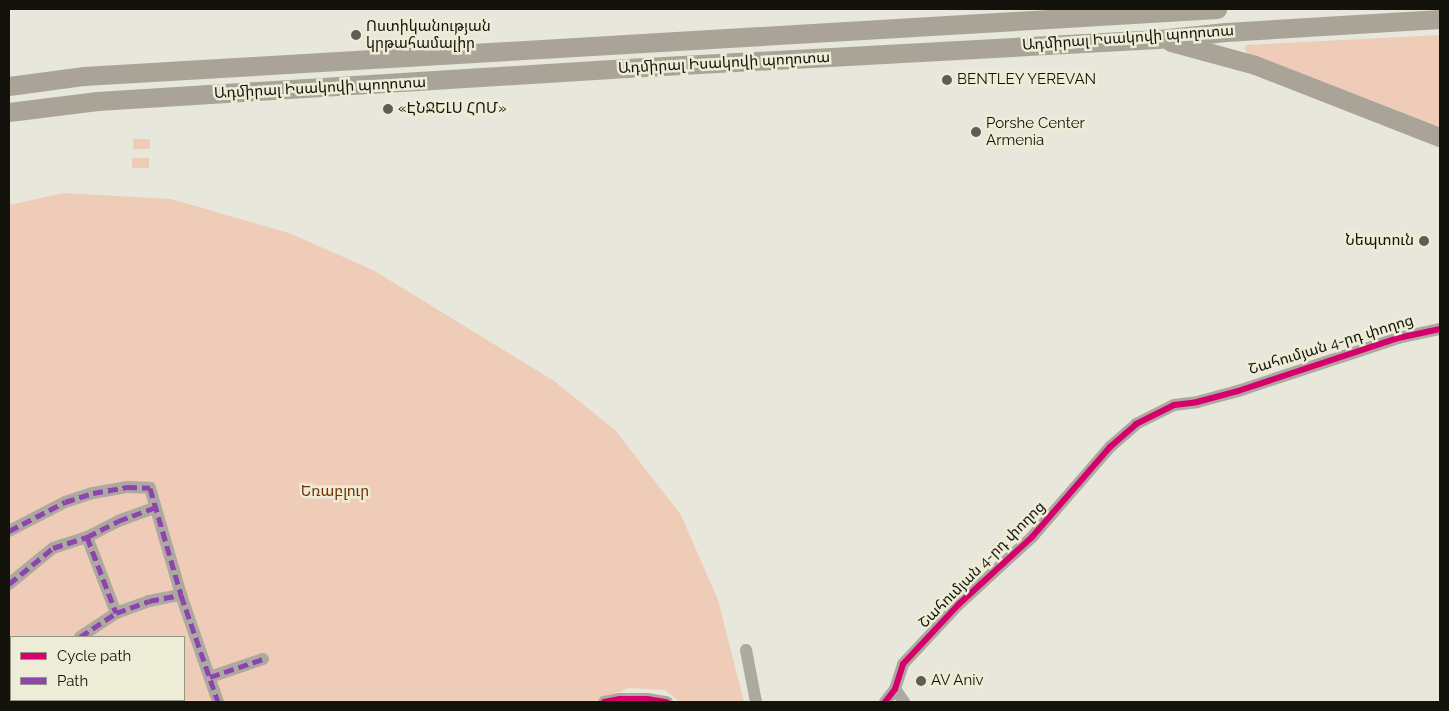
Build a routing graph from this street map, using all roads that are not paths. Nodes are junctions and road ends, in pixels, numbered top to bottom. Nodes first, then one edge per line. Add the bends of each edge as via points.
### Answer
1 (1217, 9) edge
2 (1168, 10) edge
3 (1440, 19) edge
4 (1158, 38) junction
5 (9, 86) edge
6 (9, 112) edge
7 (1440, 137) edge
8 (1440, 329) edge
9 (154, 508) junction
10 (9, 531) edge
11 (87, 538) junction
12 (9, 584) edge
13 (182, 595) junction
14 (116, 613) junction
15 (82, 636) edge
16 (746, 650) dead end
17 (263, 659) dead end
18 (210, 677) junction
19 (895, 688) junction
20 (218, 702) edge
21 (604, 702) edge
22 (667, 702) edge
23 (756, 702) edge
24 (885, 702) edge
25 (904, 702) edge

1 - 2 highway, Ադմիրալ Իսակովի պողոտա
2 - 5 highway, Ադմիրալ Իսակովի պողոտա via 84,76
3 - 4 highway, Ադմիրալ Իսակովի պողոտա
4 - 6 highway, Ադմիրալ Իսակովի պողոտա via 97,101
4 - 7 highway via 1255,65
8 - 19 street, Շահումյան 4-րդ փողոց via 1398,338 1230,393 1174,405 1136,424 1110,447 1032,537 959,604 903,664
9 - 10 street via 150,488 127,487 65,502
9 - 11 street via 118,521
9 - 13 street
11 - 12 street via 53,548
11 - 14 street
13 - 14 street via 149,601
13 - 18 street
14 - 15 street
16 - 23 street
17 - 18 street
18 - 20 street
19 - 24 street, Շահումյան 4-րդ փողոց
19 - 25 street
21 - 22 street via 620,698

